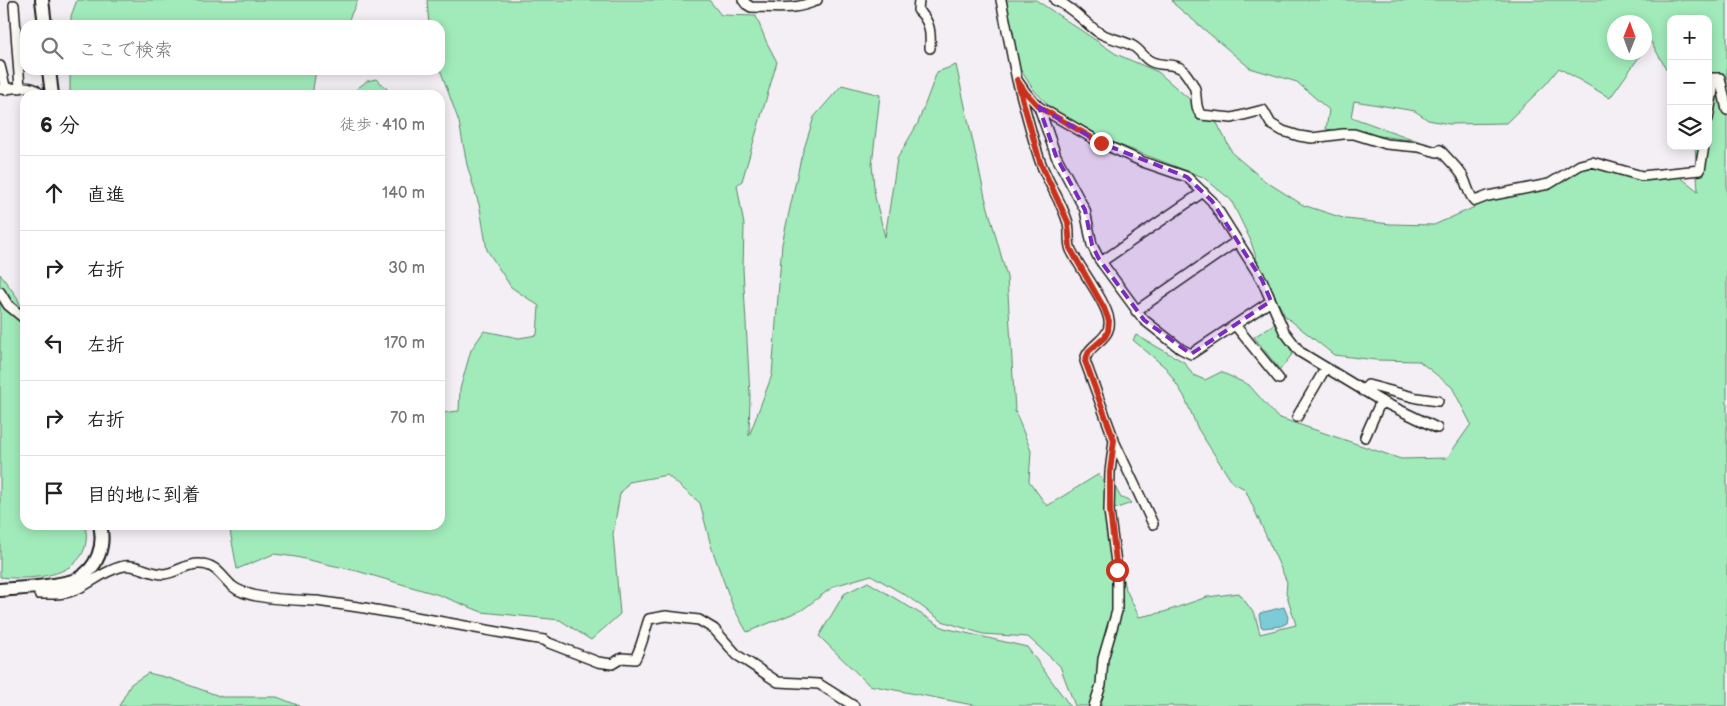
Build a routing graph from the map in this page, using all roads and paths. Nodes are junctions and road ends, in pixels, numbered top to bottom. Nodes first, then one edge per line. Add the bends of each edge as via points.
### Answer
1 (42, 0) edge
2 (743, 0) edge
3 (817, 0) edge
4 (919, 0) edge
5 (1001, 0) edge
6 (1055, 0) edge
7 (14, 4) dead end
8 (44, 20) edge
9 (930, 48) dead end
10 (0, 66) edge
11 (50, 75) edge
12 (1017, 80) junction
13 (20, 88) junction
14 (3, 90) edge
15 (36, 90) edge
16 (51, 90) edge
17 (1710, 105) edge
18 (1039, 107) junction
19 (1727, 110) edge
20 (1703, 150) edge
21 (1203, 192) junction
22 (1237, 241) junction
23 (1101, 262) junction
24 (0, 292) edge
25 (1271, 301) junction
26 (1136, 310) junction
27 (20, 315) edge
28 (1235, 325) junction
29 (1325, 368) junction
30 (1279, 379) dead end
31 (1364, 391) junction
32 (1382, 401) junction
33 (1438, 401) dead end
34 (1296, 417) dead end
35 (1437, 428) dead end
36 (1365, 437) dead end
37 (1114, 440) junction
38 (1153, 524) dead end
39 (100, 530) edge
40 (38, 586) junction
41 (0, 590) edge
42 (854, 706) edge
43 (1094, 706) edge

1 - 8 main road
2 - 3 street via 751,7 796,7
4 - 9 street via 918,10 929,24
5 - 12 street
6 - 20 street via 1107,37 1138,49 1150,61 1180,68 1194,86 1201,115 1232,118 1263,110 1271,124 1299,136 1354,134 1386,144 1440,150 1461,174 1474,201 1549,184 1580,165 1592,162 1642,176 1700,170
7 - 13 street
10 - 14 street
11 - 16 main road
12 - 18 street
12 - 37 street via 1040,162 1068,222 1070,248 1109,321 1105,337 1089,351 1085,361
13 - 14 street
13 - 15 street
17 - 19 street via 1712,78 1720,78
18 - 21 street via 1101,143 1187,177
18 - 23 street via 1056,156 1085,210 1092,245
21 - 22 street
21 - 23 street
22 - 25 street via 1262,280
22 - 26 street
23 - 26 street
24 - 27 street via 8,305
25 - 28 street
25 - 29 street via 1284,331 1300,352
26 - 28 street via 1144,320 1191,354
28 - 30 street
29 - 31 street
29 - 34 street
31 - 32 street
31 - 33 street via 1368,385
32 - 35 street
32 - 36 street
37 - 38 street
37 - 43 street via 1110,511 1117,570 1117,611
39 - 40 main road via 102,545 88,571 77,579
40 - 41 main road
40 - 42 street via 39,594 68,592 122,566 163,574 190,564 202,564 213,567 240,592 256,596 360,608 544,640 598,662 612,664 622,658 635,659 649,619 683,617 699,620 714,629 736,654 778,682 819,684

